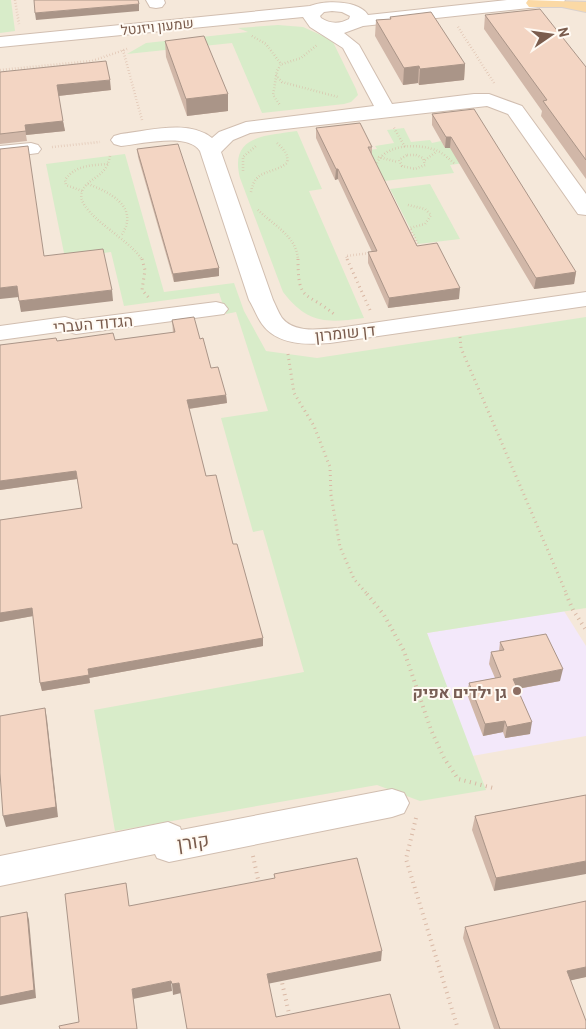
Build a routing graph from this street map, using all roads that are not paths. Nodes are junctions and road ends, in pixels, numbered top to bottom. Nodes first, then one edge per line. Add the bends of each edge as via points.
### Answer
1 (464, 0) edge
2 (556, 0) edge
3 (535, 2) junction
4 (258, 5) edge
5 (586, 7) edge
6 (354, 18) junction
7 (317, 24) junction
8 (0, 42) edge
9 (350, 44) junction
10 (0, 52) edge
11 (389, 117) junction
12 (246, 128) junction
13 (174, 135) junction
14 (115, 144) road end
15 (31, 149) road end
16 (210, 151) junction
17 (0, 152) edge
18 (586, 209) edge
19 (586, 299) edge
20 (216, 309) dead end
21 (0, 333) edge
22 (405, 806) road end
23 (0, 871) edge

1 - 6 street via 370,10
2 - 3 street
3 - 5 main road via 562,2
3 - 6 street
4 - 7 street, שמעון ויזנטל
4 - 8 street, שמעון ויזנטל via 231,19
6 - 7 street via 332,6
6 - 9 street
7 - 9 street
7 - 10 street, שמעון ויזנטל
9 - 11 street
11 - 12 street
11 - 18 street via 474,100 500,103 515,110
12 - 13 street
12 - 16 street via 226,136
13 - 14 street
13 - 16 street via 203,141
15 - 17 street
16 - 19 street, דן שומרון via 261,300 272,322 286,332 315,337 338,335
20 - 21 street, הגדוד העברי via 76,328 65,324
22 - 23 street, קורן via 169,847 168,837

